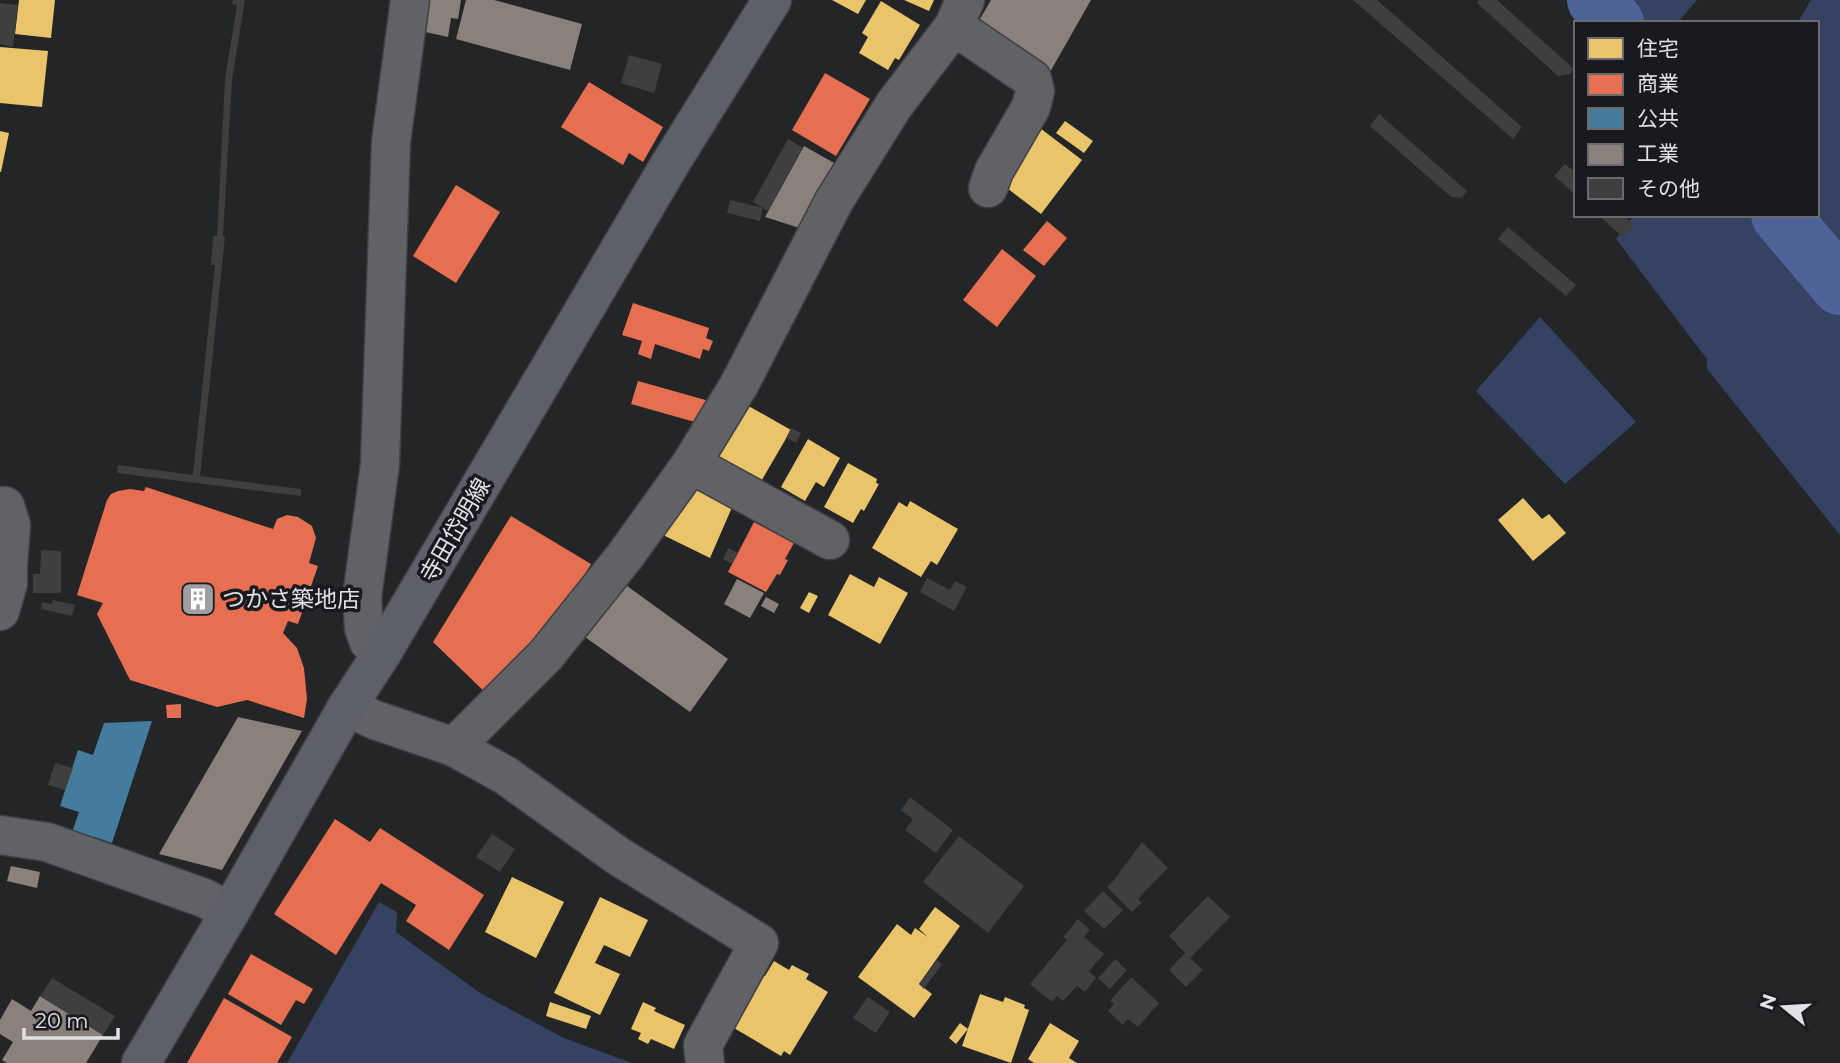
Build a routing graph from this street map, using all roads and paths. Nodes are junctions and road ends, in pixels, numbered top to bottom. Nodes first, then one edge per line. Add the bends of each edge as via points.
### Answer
1 (410, 0) edge
2 (772, 0) edge
3 (959, 13) edge
4 (988, 188) dead end
5 (691, 464) junction
6 (0, 506) edge
7 (830, 540) dead end
8 (0, 611) edge
9 (382, 653) junction
10 (346, 707) junction
11 (454, 747) junction
12 (0, 835) edge
13 (230, 912) junction
14 (141, 1063) edge
15 (705, 1063) edge

1 - 9 street via 391,142 380,464 362,597 369,642
2 - 9 main road, 寺田岱明線
3 - 4 street via 1032,79 1035,91
3 - 5 street via 834,201 739,385
5 - 7 street
5 - 11 street via 546,655
6 - 8 street via 5,506 11,525 8,583
9 - 10 main road, 寺田岱明線
10 - 11 street
10 - 13 main road, 寺田岱明線
11 - 15 street via 505,775 618,856 759,943 704,1045
12 - 13 street via 47,842 204,898
13 - 14 main road, 寺田岱明線

